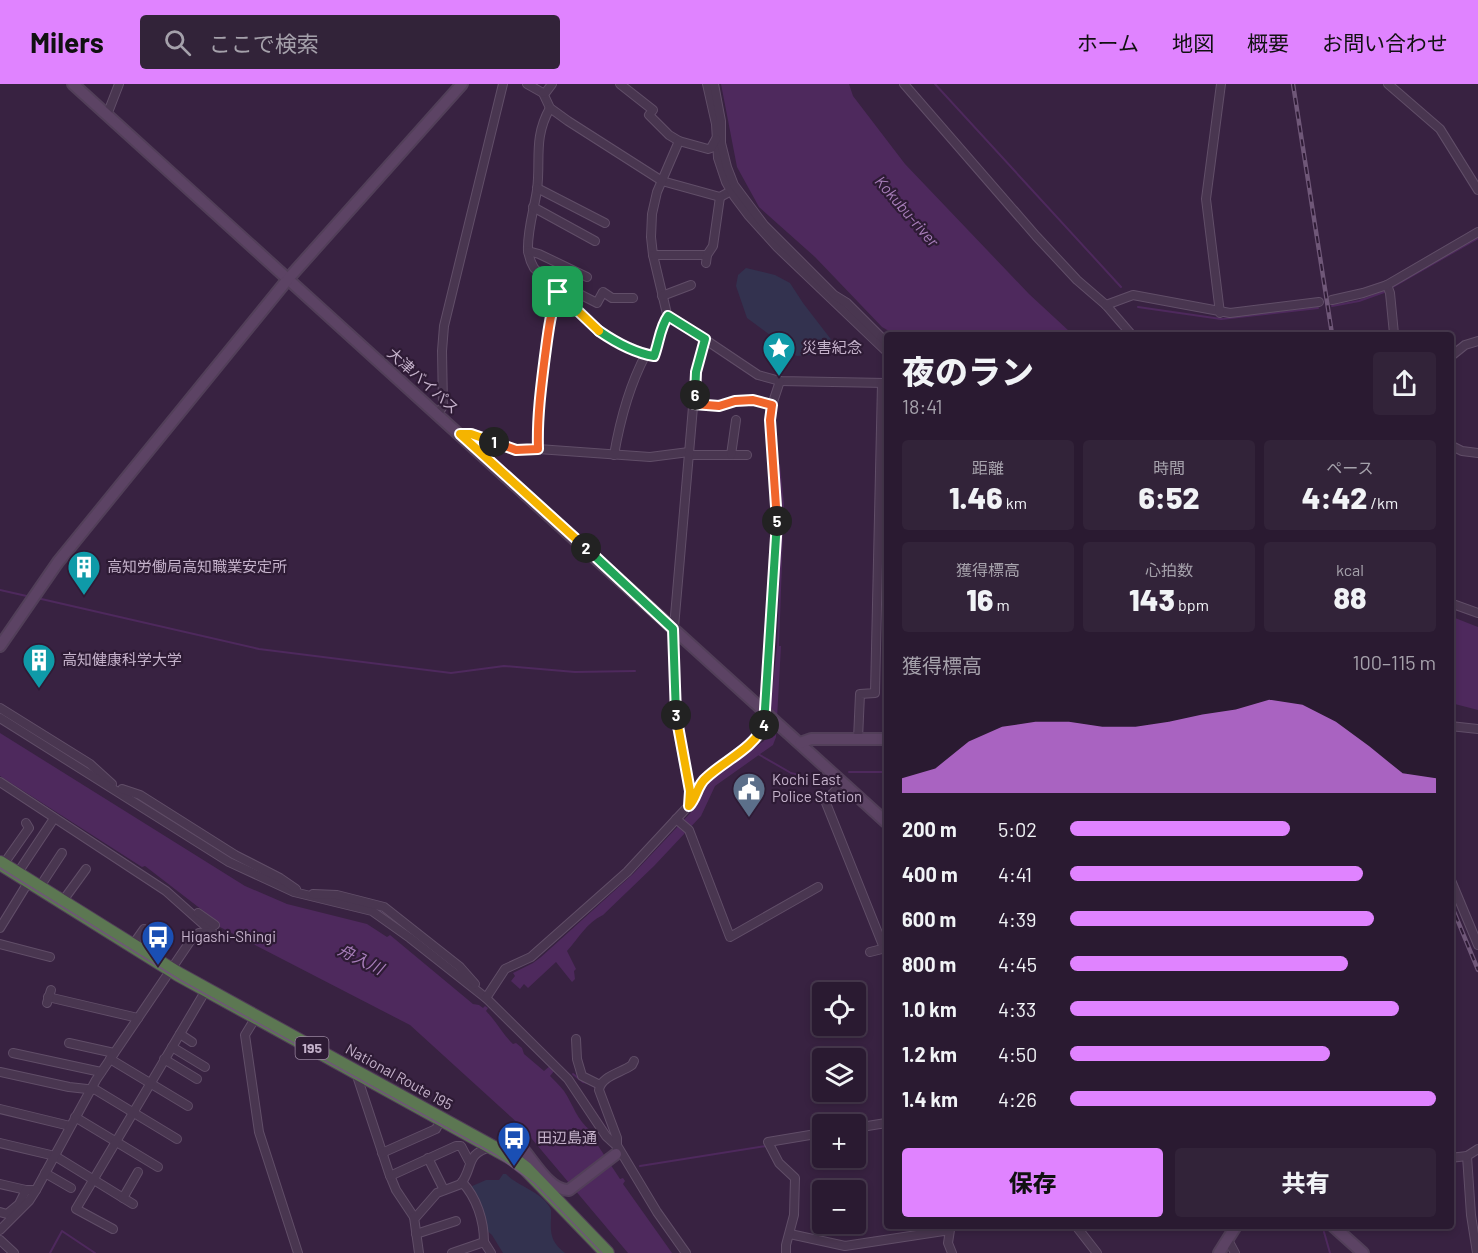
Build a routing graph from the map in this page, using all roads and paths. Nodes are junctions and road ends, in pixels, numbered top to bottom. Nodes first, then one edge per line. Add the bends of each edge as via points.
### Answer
1 (73, 84) edge
2 (119, 84) edge
3 (462, 84) edge
4 (503, 84) edge
5 (527, 84) edge
6 (552, 84) edge
7 (620, 84) edge
8 (707, 84) edge
9 (714, 84) edge
10 (904, 84) edge
11 (1221, 84) edge
12 (1388, 84) edge
13 (543, 93) junction
14 (550, 108) junction
15 (107, 115) junction
16 (716, 139) junction
17 (679, 141) junction
18 (662, 181) junction
19 (537, 188) junction
20 (1478, 190) edge
21 (731, 191) junction
22 (720, 197) junction
23 (533, 207) junction
24 (605, 223) dead end
25 (1478, 232) edge
26 (595, 241) dead end
27 (528, 251) junction
28 (653, 255) junction
29 (544, 276) junction
30 (587, 277) dead end
31 (288, 279) junction
32 (691, 285) dead end
33 (1388, 289) junction
34 (558, 292) junction
35 (662, 296) junction
36 (633, 298) dead end
37 (1332, 300) dead end
38 (1319, 302) dead end
39 (1106, 305) junction
40 (1220, 313) junction
41 (668, 316) junction
42 (1129, 332) edge
43 (1394, 332) edge
44 (705, 339) junction
45 (884, 340) edge
46 (1478, 340) edge
47 (884, 349) edge
48 (646, 354) junction
49 (1454, 354) edge
50 (780, 381) junction
51 (884, 383) edge
52 (694, 404) junction
53 (772, 405) junction
54 (438, 414) junction
55 (736, 420) dead end
56 (460, 434) junction
57 (1454, 447) edge
58 (538, 449) junction
59 (689, 453) junction
60 (1478, 453) edge
61 (614, 455) junction
62 (731, 455) junction
63 (747, 455) dead end
64 (1454, 604) edge
65 (1478, 613) edge
66 (673, 629) junction
67 (0, 646) edge
68 (0, 708) edge
69 (765, 712) junction
70 (0, 718) edge
71 (1454, 726) edge
72 (1478, 729) edge
73 (884, 738) edge
74 (858, 739) junction
75 (800, 743) junction
76 (0, 782) edge
77 (843, 783) junction
78 (116, 789) junction
79 (689, 806) junction
80 (53, 820) dead end
81 (678, 820) junction
82 (884, 820) edge
83 (26, 823) dead end
84 (62, 854) dead end
85 (2, 864) edge
86 (86, 869) dead end
87 (28, 881) junction
88 (818, 887) dead end
89 (1454, 888) edge
90 (62, 902) junction
91 (183, 904) junction
92 (215, 925) dead end
93 (0, 928) edge
94 (144, 929) dead end
95 (168, 934) dead end
96 (0, 944) edge
97 (1478, 945) edge
98 (132, 946) junction
99 (884, 946) edge
100 (884, 948) edge
101 (870, 952) dead end
102 (50, 957) dead end
103 (151, 957) junction
104 (171, 969) junction
105 (206, 990) junction
106 (49, 997) dead end
107 (486, 998) junction
108 (256, 1017) junction
109 (138, 1018) junction
110 (180, 1034) junction
111 (576, 1040) dead end
112 (192, 1042) dead end
113 (69, 1043) dead end
114 (172, 1047) junction
115 (14, 1053) dead end
116 (112, 1056) junction
117 (164, 1059) junction
118 (634, 1060) dead end
119 (205, 1067) dead end
120 (0, 1072) edge
121 (101, 1072) junction
122 (356, 1073) junction
123 (197, 1079) dead end
124 (150, 1084) junction
125 (600, 1085) junction
126 (91, 1089) junction
127 (188, 1106) dead end
128 (0, 1109) edge
129 (133, 1112) junction
130 (75, 1117) junction
131 (441, 1119) junction
132 (884, 1123) edge
133 (70, 1126) junction
134 (866, 1126) edge
135 (812, 1135) edge
136 (177, 1139) dead end
137 (462, 1139) junction
138 (116, 1142) junction
139 (0, 1143) edge
140 (494, 1149) junction
141 (1478, 1149) edge
142 (617, 1150) junction
143 (382, 1154) junction
144 (55, 1156) junction
145 (1467, 1156) junction
146 (428, 1158) junction
147 (1454, 1158) edge
148 (469, 1161) junction
149 (158, 1167) dead end
150 (138, 1172) dead end
151 (45, 1173) junction
152 (390, 1176) junction
153 (93, 1180) junction
154 (462, 1182) junction
155 (0, 1184) edge
156 (71, 1188) dead end
157 (26, 1190) junction
158 (36, 1190) junction
159 (444, 1190) junction
160 (123, 1198) junction
161 (133, 1204) dead end
162 (0, 1212) edge
163 (414, 1217) junction
164 (456, 1221) dead end
165 (113, 1229) dead end
166 (1078, 1229) edge
167 (1234, 1229) edge
168 (1336, 1229) edge
169 (0, 1230) edge
170 (416, 1234) junction
171 (790, 1234) junction
172 (0, 1240) edge
173 (1228, 1240) junction
174 (484, 1242) junction
175 (14, 1253) edge
176 (298, 1253) edge
177 (419, 1253) edge
178 (452, 1253) edge
179 (491, 1253) edge
180 (607, 1253) edge
181 (686, 1253) edge
182 (786, 1253) edge
183 (952, 1253) edge
184 (1097, 1253) edge
185 (1220, 1253) edge
186 (1235, 1253) edge
187 (1364, 1253) edge
188 (1477, 1253) edge

1 - 15 main road, 大津バイパス
2 - 15 street
3 - 31 main road
4 - 54 street via 444,326 443,406
5 - 13 street
6 - 13 street
7 - 17 street via 653,110 649,115
8 - 16 street
9 - 45 street via 721,143 734,185 764,225
10 - 39 street via 1031,230
11 - 40 street via 1206,199
12 - 20 street via 1440,129
13 - 14 street
14 - 18 street
14 - 19 street via 537,147
15 - 31 main road, 大津バイパス
16 - 17 street via 708,149
16 - 21 street via 720,164
17 - 18 street
18 - 22 street
18 - 28 street via 652,214
19 - 23 street
19 - 24 street
21 - 22 street
21 - 47 street via 777,247
22 - 28 street via 713,246 707,259
23 - 26 street
23 - 27 street
25 - 33 street
27 - 29 street via 534,268
27 - 30 street
28 - 35 street
29 - 34 street
29 - 36 street via 597,303 603,292 612,298
31 - 54 main road, 大津バイパス
31 - 67 main road via 57,562
32 - 35 street
33 - 37 street
33 - 43 street
34 - 48 street via 604,334
34 - 58 street via 551,309 544,362
35 - 41 street
38 - 40 street
39 - 40 street via 1133,295
39 - 42 street
41 - 44 street
41 - 48 street via 654,356
44 - 50 street via 758,375
44 - 52 street via 696,372
46 - 49 street
48 - 61 street via 620,418
50 - 51 street
50 - 53 street
51 - 74 street via 875,693 860,694
52 - 53 street via 719,406 753,400
52 - 59 street
53 - 69 street via 777,508
54 - 56 main road, 大津バイパス
55 - 62 street
56 - 58 street via 471,434 516,450
56 - 66 main road, 大津バイパス
57 - 60 street
58 - 61 street
59 - 61 street
59 - 62 street
59 - 66 street
62 - 63 street
64 - 65 street
66 - 69 main road, 大津バイパス
66 - 79 street via 676,722 690,791
68 - 78 street via 90,764
69 - 75 main road, 大津バイパス
69 - 79 street via 759,736 705,778
70 - 78 street
71 - 72 street
73 - 74 main road
74 - 75 main road via 811,739
75 - 77 main road, 大津バイパス
76 - 91 street
77 - 82 main road, 大津バイパス
77 - 99 street via 826,803
78 - 107 street via 140,795 296,889 384,907 460,967
79 - 81 street
80 - 87 street via 41,834
81 - 88 street via 689,830 730,937
81 - 107 street via 627,872 531,957 505,969
83 - 85 street via 29,828
84 - 87 street
85 - 87 highway, National Route 195 / 195
86 - 90 street
87 - 90 highway, National Route 195 / 195
87 - 93 street
89 - 97 street
90 - 98 highway, National Route 195 / 195
91 - 92 street
91 - 104 street via 212,932 196,935
94 - 98 street
95 - 103 street
96 - 102 street
98 - 103 highway, National Route 195 / 195
100 - 101 street
103 - 104 highway, National Route 195 / 195
104 - 105 highway, National Route 195 / 195
104 - 109 street
105 - 108 highway, National Route 195 / 195
105 - 110 street
106 - 109 street
107 - 142 street via 568,1079
108 - 122 highway, National Route 195 / 195
108 - 176 street via 245,1035 259,1132
109 - 116 street
110 - 112 street
110 - 114 street
111 - 125 street via 582,1076
113 - 116 street
114 - 117 street
114 - 119 street
115 - 121 street
116 - 121 street
116 - 124 street
117 - 123 street
117 - 124 street
118 - 125 street
120 - 126 street
121 - 126 street
122 - 131 highway, National Route 195 / 195
122 - 143 street
124 - 127 street
124 - 129 street
125 - 142 street via 617,1138
126 - 129 street
126 - 130 street
128 - 133 street
129 - 136 street
129 - 138 street
130 - 133 street
130 - 138 street
131 - 137 highway, National Route 195 / 195
131 - 143 street via 436,1129
132 - 134 street
133 - 144 street
135 - 171 street via 768,1142 779,1163 795,1178
137 - 140 highway, National Route 195 / 195
137 - 146 street
137 - 148 street
138 - 149 street
138 - 153 street
139 - 144 street
140 - 142 main road via 515,1141 554,1186 562,1190 569,1190
140 - 148 street via 476,1153
140 - 180 highway, National Route 195 / 195 via 526,1169
141 - 145 street
142 - 181 street
143 - 152 street
144 - 151 street
144 - 153 street
145 - 147 street
145 - 188 street
146 - 152 street
146 - 159 street
148 - 154 street
150 - 160 street
151 - 156 street
151 - 158 street
152 - 163 street
153 - 160 street
153 - 165 street via 76,1209
154 - 159 street
154 - 174 street via 481,1216
155 - 157 street
157 - 158 street
157 - 162 street via 19,1204 7,1214
158 - 169 street
159 - 163 street
160 - 161 street
163 - 170 street
164 - 170 street
166 - 184 street
167 - 173 main road
168 - 187 main road
170 - 177 street
171 - 182 street
171 - 183 street via 845,1246 950,1230 948,1243
172 - 175 street
173 - 185 main road
173 - 186 street
174 - 178 street
174 - 179 street

